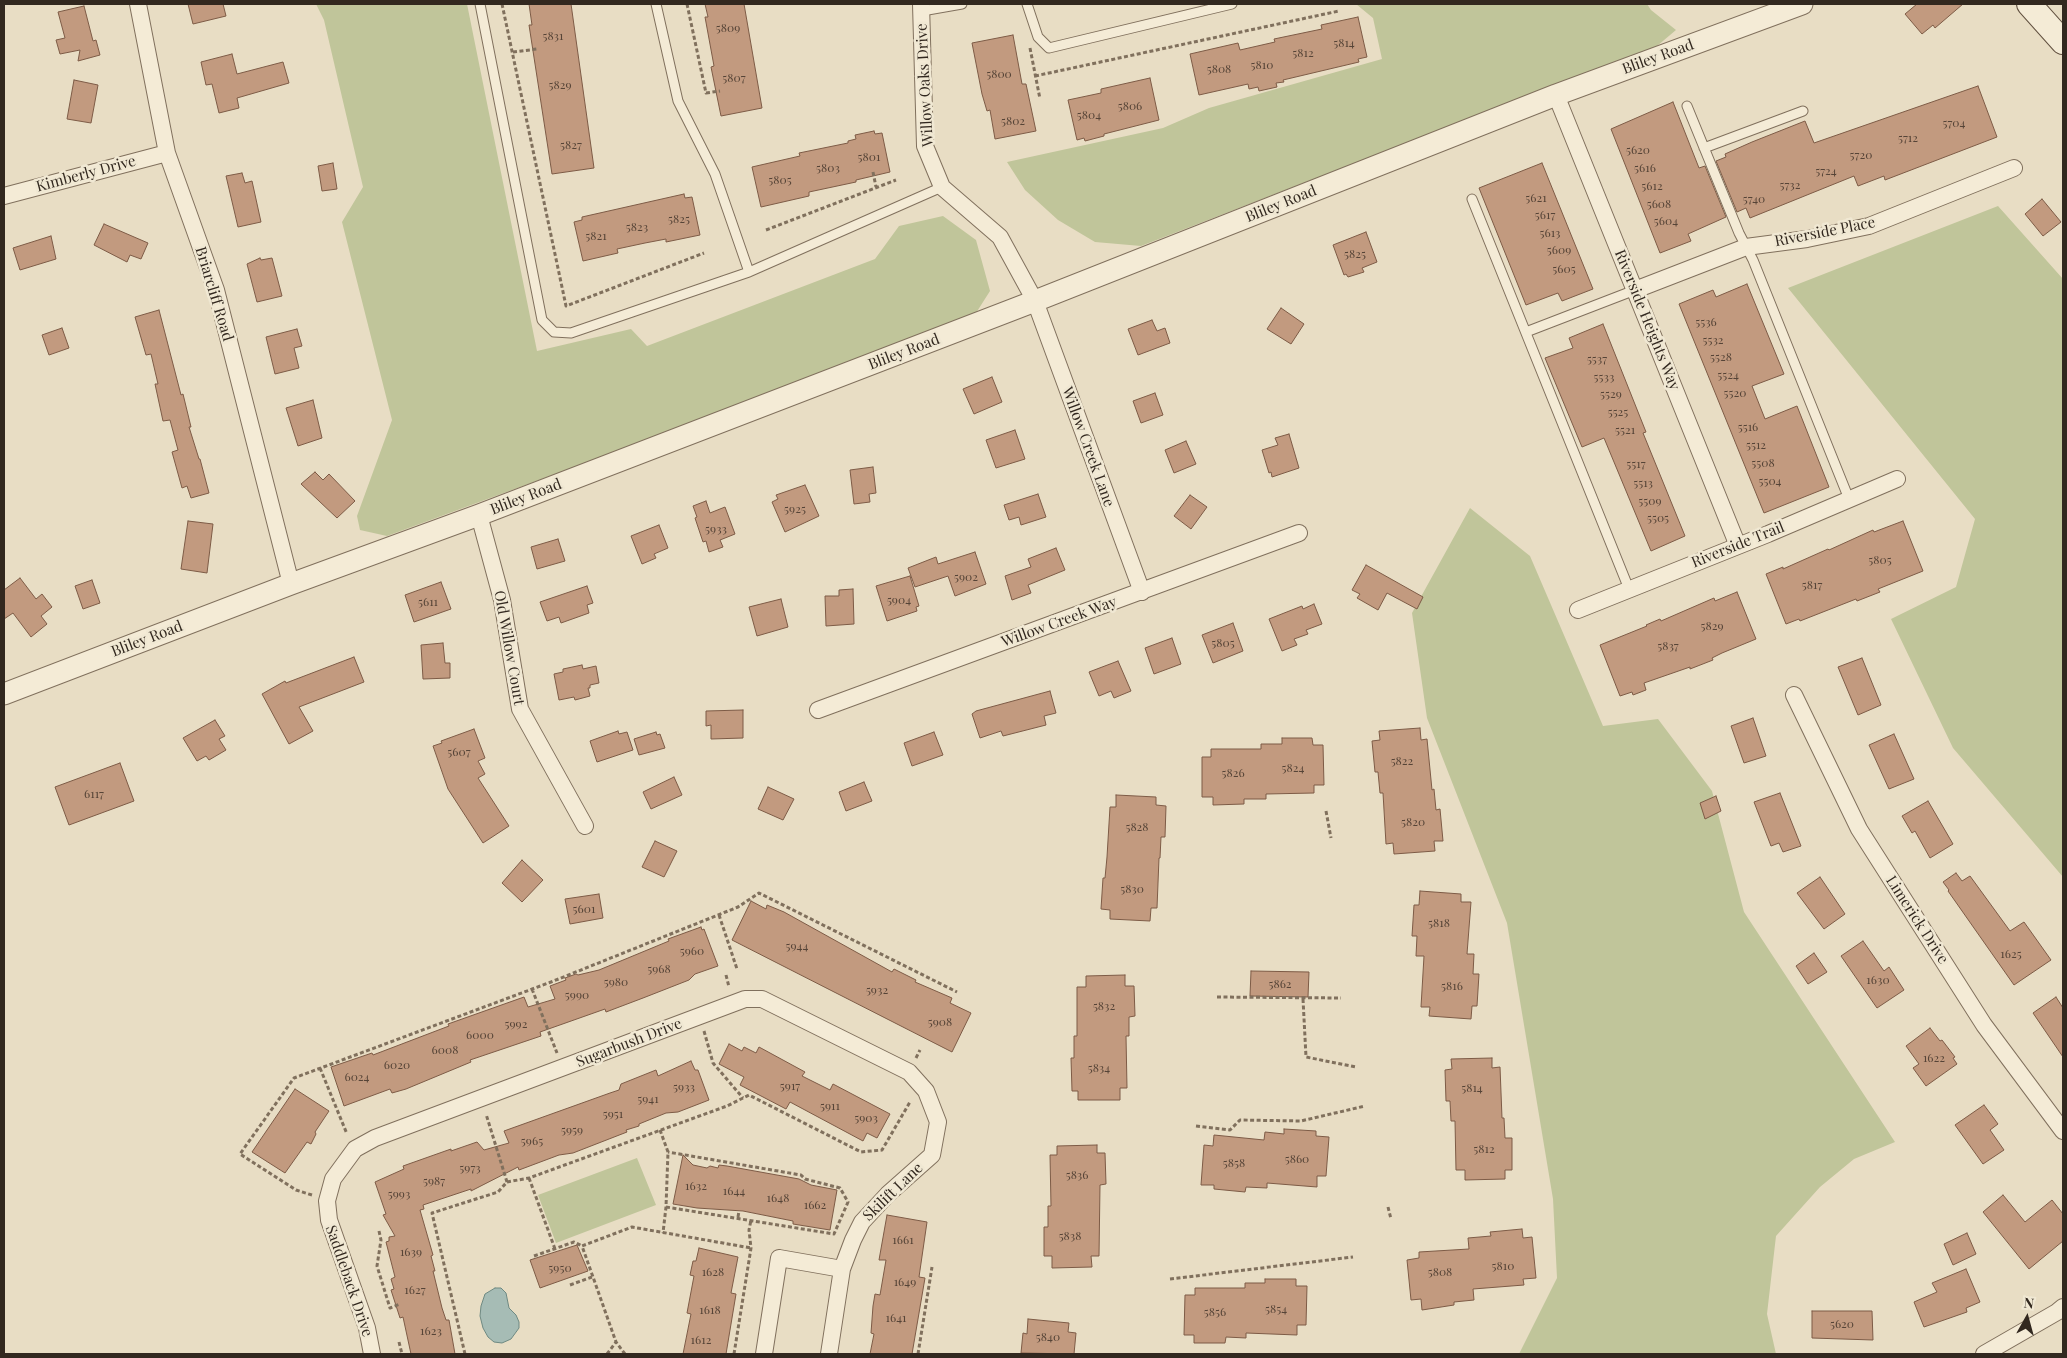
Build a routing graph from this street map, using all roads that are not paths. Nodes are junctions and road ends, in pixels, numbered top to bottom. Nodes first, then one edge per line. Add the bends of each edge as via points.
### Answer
1 (138, 4) edge
2 (480, 4) edge
3 (656, 4) edge
4 (962, 4) edge
5 (1028, 4) edge
6 (1232, 4) edge
7 (1802, 4) edge
8 (2029, 4) edge
9 (921, 8) edge
10 (2063, 42) edge
11 (1556, 95) junction
12 (1687, 106) dead end
13 (1803, 111) dead end
14 (1704, 148) junction
15 (167, 153) junction
16 (2014, 168) dead end
17 (942, 187) junction
18 (4, 196) edge
19 (1472, 199) dead end
20 (1746, 246) junction
21 (749, 272) junction
22 (1635, 290) junction
23 (1035, 301) junction
24 (1526, 332) junction
25 (1897, 480) dead end
26 (1849, 499) junction
27 (479, 515) junction
28 (1299, 533) dead end
29 (1738, 546) junction
30 (291, 584) junction
31 (1629, 589) junction
32 (1142, 592) junction
33 (1578, 610) dead end
34 (4, 694) edge
35 (1794, 695) dead end
36 (818, 710) dead end
37 (585, 826) dead end
38 (926, 1091) joint
39 (2063, 1131) edge
40 (333, 1179) joint
41 (842, 1269) junction
42 (2063, 1306) edge
43 (372, 1354) edge
44 (764, 1354) edge
45 (829, 1354) edge
46 (1984, 1354) edge

1 - 15 street, Briarcliff Road
2 - 21 lane via 542,320 554,332 571,332
3 - 21 lane via 678,101 714,174
4 - 9 lane, Willow Oaks Drive
5 - 6 lane via 1038,37 1049,48
7 - 11 street, Bliley Road
8 - 10 main road
9 - 17 street, Willow Oaks Drive via 925,146
11 - 22 street, Riverside Heights Way
11 - 23 street, Bliley Road
12 - 14 lane
13 - 14 lane
14 - 20 lane
15 - 18 street, Kimberly Drive
15 - 30 street, Briarcliff Road via 216,290
16 - 20 street, Riverside Place via 1869,226 1807,239
17 - 21 lane
17 - 23 street, Willow Oaks Drive via 1000,237
19 - 24 lane
20 - 22 street, Riverside Place
20 - 26 lane
22 - 24 lane
22 - 29 street, Riverside Heights Way
23 - 27 street, Bliley Road
23 - 32 street, Willow Creek Lane
24 - 31 lane
25 - 26 street, Riverside Trail
26 - 29 street, Riverside Trail
27 - 30 street, Bliley Road
27 - 37 street, Old Willow Court via 502,600 520,709
28 - 32 street, Willow Creek Way
29 - 31 street, Riverside Trail
30 - 34 street, Bliley Road
31 - 33 street, Riverside Trail
32 - 36 street, Willow Creek Way
35 - 39 street, Limerick Drive via 1859,829 1984,1025
38 - 40 street, Sugarbush Drive via 909,1072 762,999 745,999 375,1138 355,1149
38 - 41 street, Skilift Lane via 938,1122 932,1155 862,1222
40 - 43 street, Saddleback Drive via 327,1201 328,1220 367,1328
41 - 44 street via 779,1258
41 - 45 street, Skilift Lane
42 - 46 street

